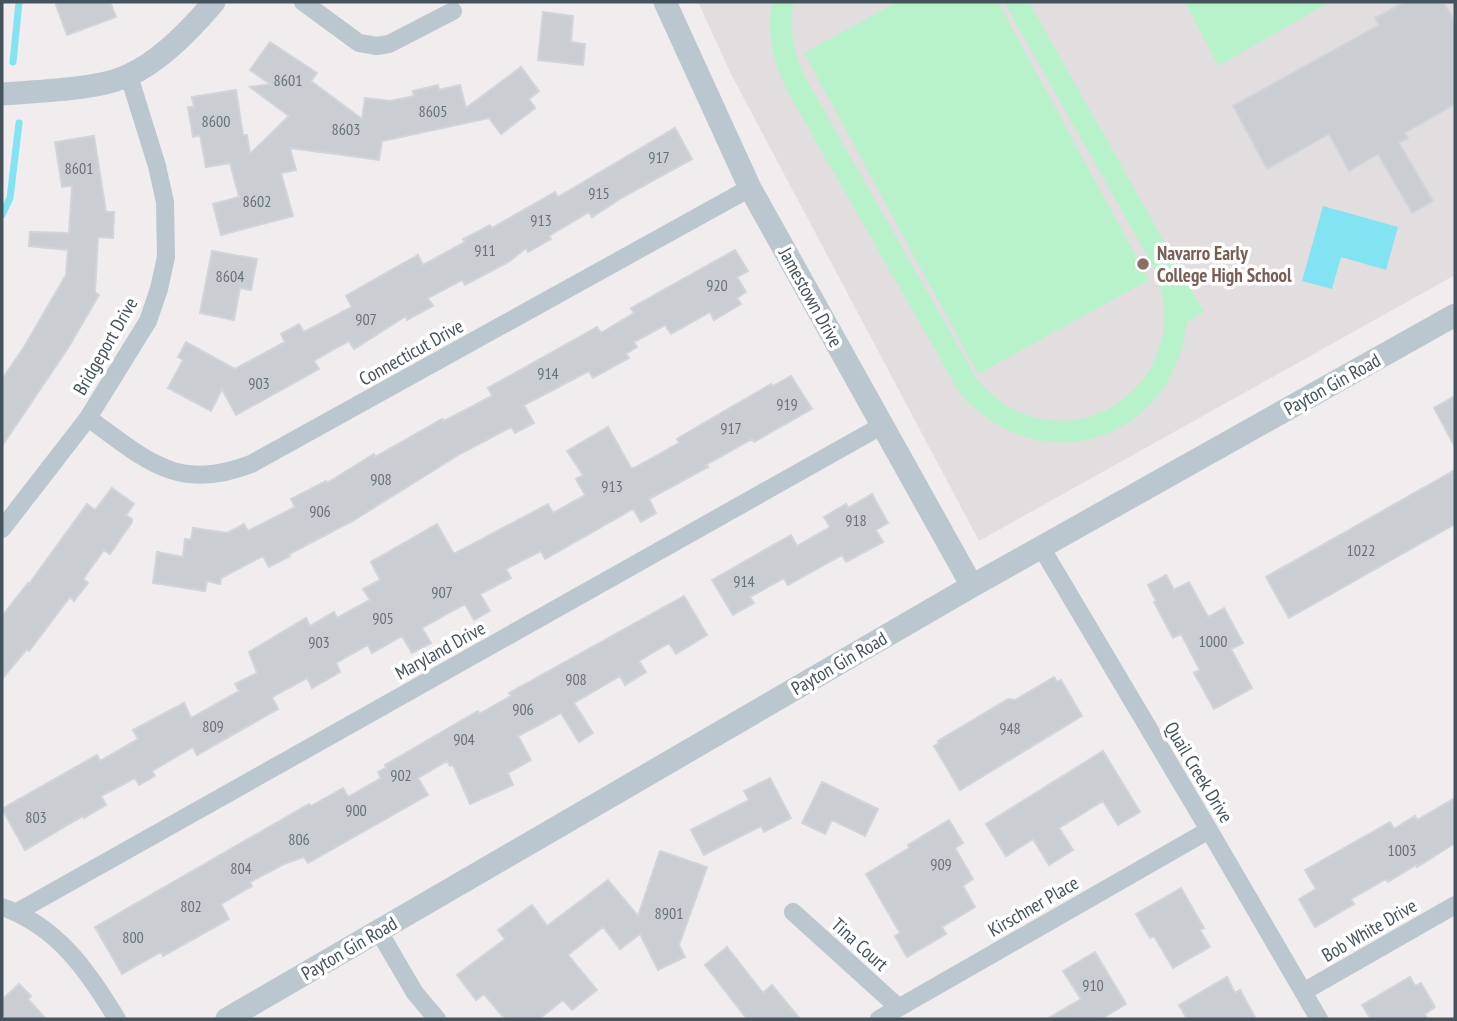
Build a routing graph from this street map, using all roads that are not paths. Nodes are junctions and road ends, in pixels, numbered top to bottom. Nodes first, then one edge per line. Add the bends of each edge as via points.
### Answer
1 (214, 2) edge
2 (303, 2) edge
3 (664, 2) edge
4 (453, 11) dead end
5 (129, 76) junction
6 (2, 94) edge
7 (750, 188) junction
8 (1455, 315) edge
9 (88, 418) junction
10 (883, 425) junction
11 (2, 529) edge
12 (1041, 547) junction
13 (972, 586) junction
14 (1209, 830) junction
15 (1455, 905) edge
16 (9, 910) edge
17 (793, 912) dead end
18 (378, 930) junction
19 (1303, 992) junction
20 (898, 1007) junction
21 (117, 1019) edge
22 (227, 1019) edge
23 (437, 1019) edge
24 (879, 1019) edge
25 (1318, 1019) edge

1 - 5 street via 176,42
2 - 4 street via 359,43 377,46
3 - 7 street, Jamestown Drive
5 - 6 street via 87,86
5 - 9 street, Bridgeport Drive via 165,202 166,257 148,321
7 - 9 street, Connecticut Drive via 233,472 200,476 162,468
7 - 10 street, Jamestown Drive
8 - 12 street, Payton Gin Road
9 - 11 street, Bridgeport Drive
10 - 13 street, Jamestown Drive
10 - 16 street, Maryland Drive
12 - 13 street, Payton Gin Road
12 - 14 street, Quail Creek Drive
13 - 18 street, Payton Gin Road
14 - 19 street, Quail Creek Drive
14 - 20 street, Kirschner Place
15 - 19 street, Bob White Drive
16 - 21 street via 52,934 75,957
17 - 20 street, Tina Court
18 - 22 street, Payton Gin Road
18 - 23 street via 415,993
19 - 25 street, Quail Creek Drive
20 - 24 street, Kirschner Place

